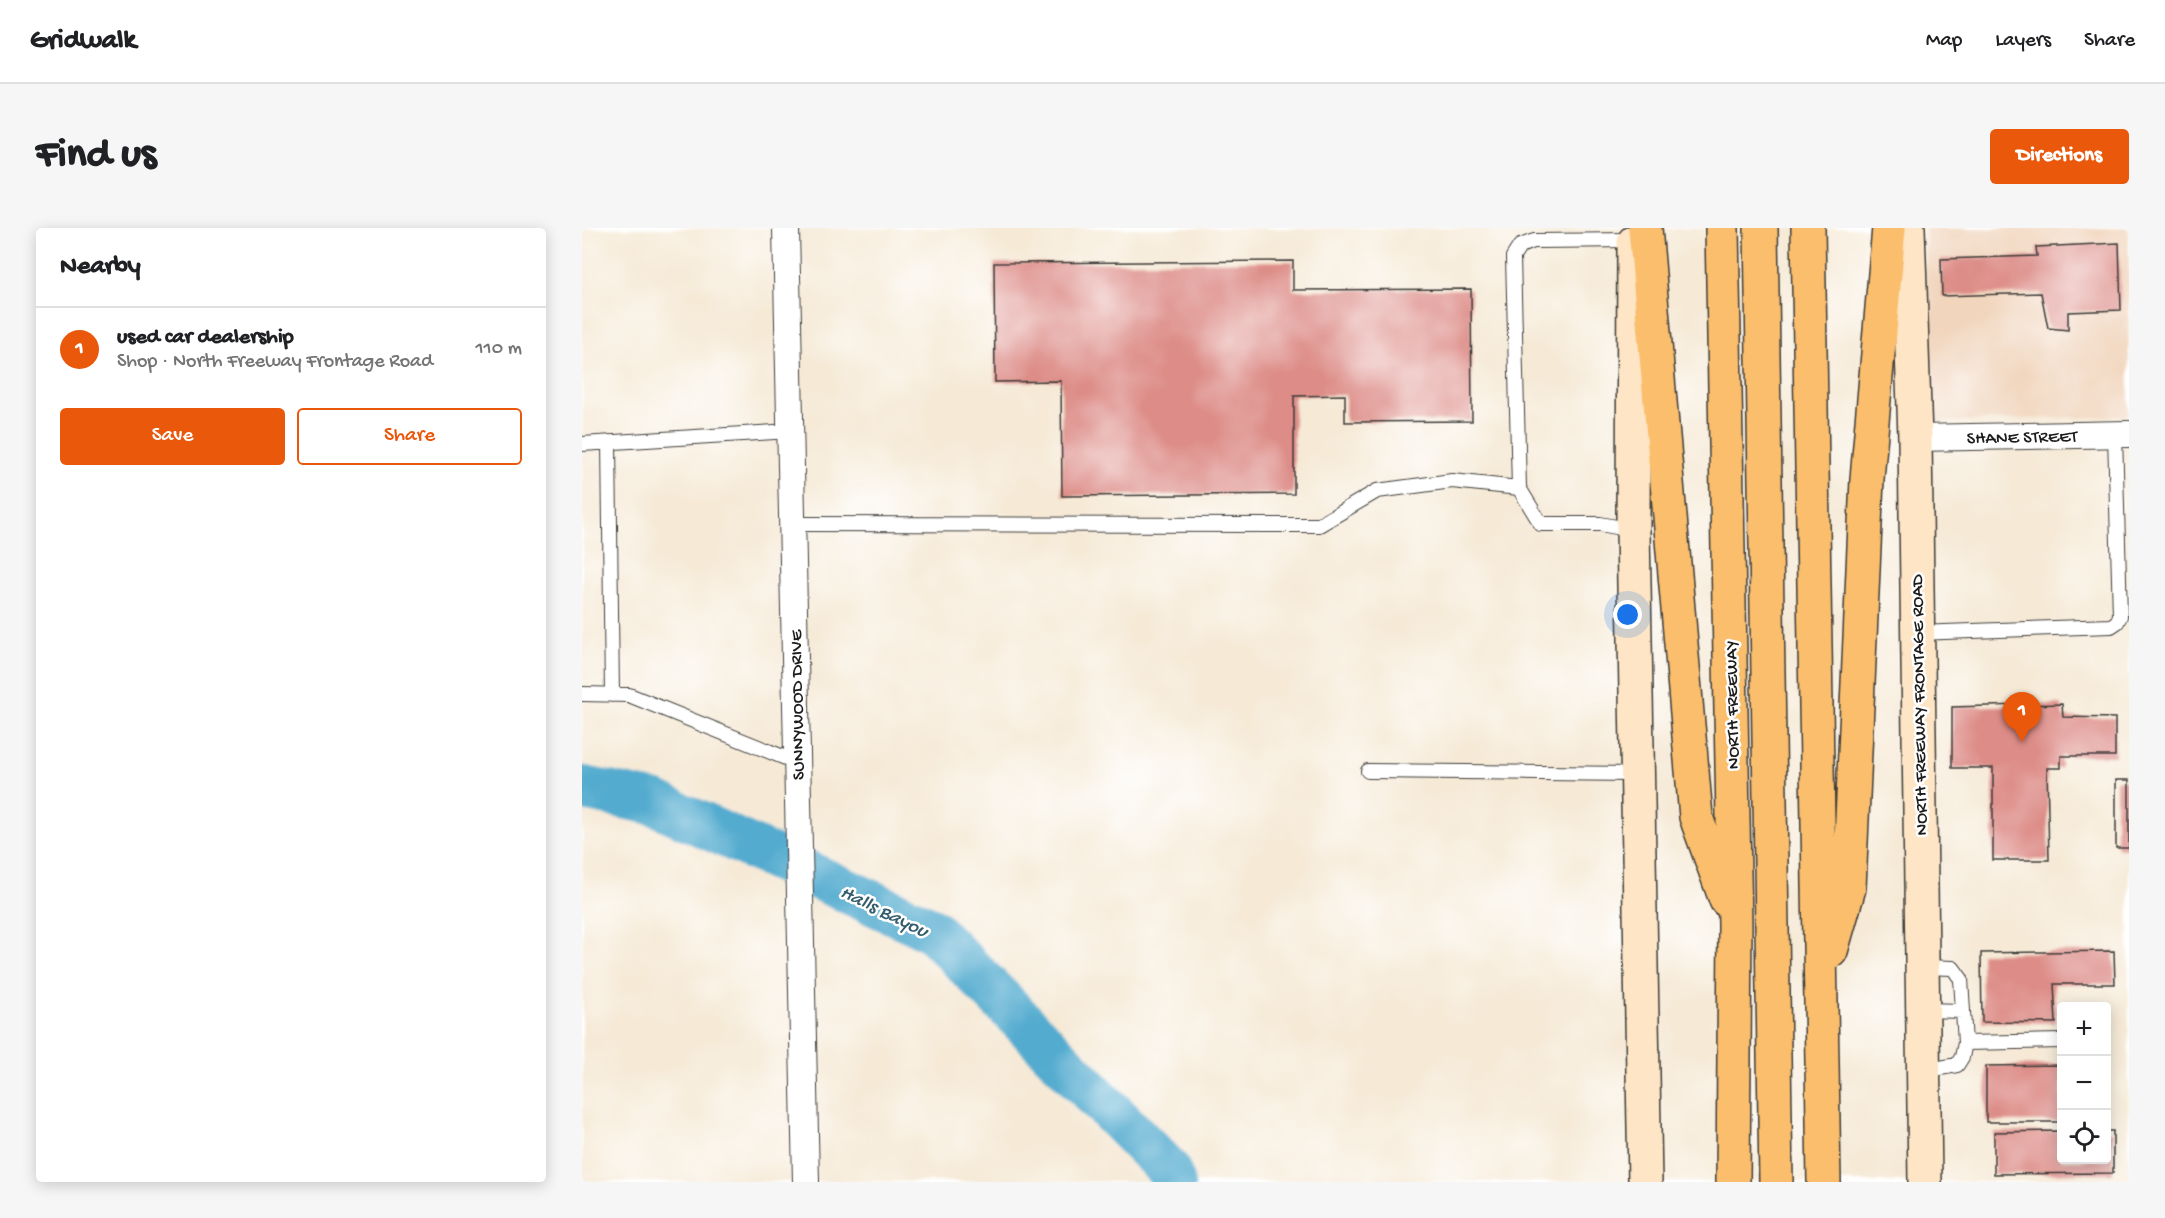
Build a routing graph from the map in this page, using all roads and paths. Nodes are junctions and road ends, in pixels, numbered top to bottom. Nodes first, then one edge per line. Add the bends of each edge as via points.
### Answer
1 (786, 228) edge
2 (1722, 228) edge
3 (1761, 228) edge
4 (1808, 228) edge
5 (1889, 228) edge
6 (1908, 228) edge
7 (1637, 232) edge
8 (790, 431) junction
9 (2122, 434) edge
10 (1915, 438) junction
11 (609, 442) junction
12 (582, 444) edge
13 (1519, 488) junction
14 (792, 524) junction
15 (1633, 530) junction
16 (1917, 633) junction
17 (582, 694) edge
18 (612, 695) junction
19 (798, 763) junction
20 (1368, 771) dead end
21 (1636, 774) junction
22 (1735, 926) junction
23 (1922, 967) junction
24 (1821, 988) junction
25 (1922, 1010) junction
26 (1963, 1011) junction
27 (2057, 1041) edge
28 (1965, 1043) junction
29 (1923, 1071) junction
30 (806, 1182) edge
31 (1645, 1182) edge
32 (1733, 1182) edge
33 (1776, 1182) edge
34 (1824, 1182) edge
35 (1925, 1182) edge

1 - 8 street, SUNNYWOOD DRIVE
2 - 22 highway, NORTH FREEWAY
3 - 33 highway, NORTH FREEWAY
4 - 24 highway
5 - 24 highway via 1867,479 1849,888
6 - 10 main road, NORTH FREEWAY FRONTAGE ROAD
7 - 13 lane via 1534,241 1520,246 1513,257
7 - 15 main road
7 - 22 highway via 1696,816
8 - 11 lane
8 - 14 street, SUNNYWOOD DRIVE
9 - 10 street, SHANE STREET
9 - 16 lane via 2117,622 2111,626
10 - 16 main road, NORTH FREEWAY FRONTAGE ROAD
11 - 12 lane
11 - 18 lane
13 - 14 lane via 1452,481 1377,491 1319,525
13 - 15 lane via 1541,524 1600,524
14 - 19 street, SUNNYWOOD DRIVE
15 - 21 main road
16 - 23 main road, NORTH FREEWAY FRONTAGE ROAD
17 - 18 lane
18 - 19 lane via 630,695
19 - 30 street, SUNNYWOOD DRIVE
20 - 21 lane
21 - 31 main road
22 - 32 highway, NORTH FREEWAY
23 - 25 main road, NORTH FREEWAY FRONTAGE ROAD
23 - 26 lane via 1953,968 1961,979
24 - 34 highway
25 - 26 lane
25 - 29 main road, NORTH FREEWAY FRONTAGE ROAD
26 - 28 lane
27 - 28 lane
28 - 29 lane via 1958,1065
29 - 35 main road, NORTH FREEWAY FRONTAGE ROAD

